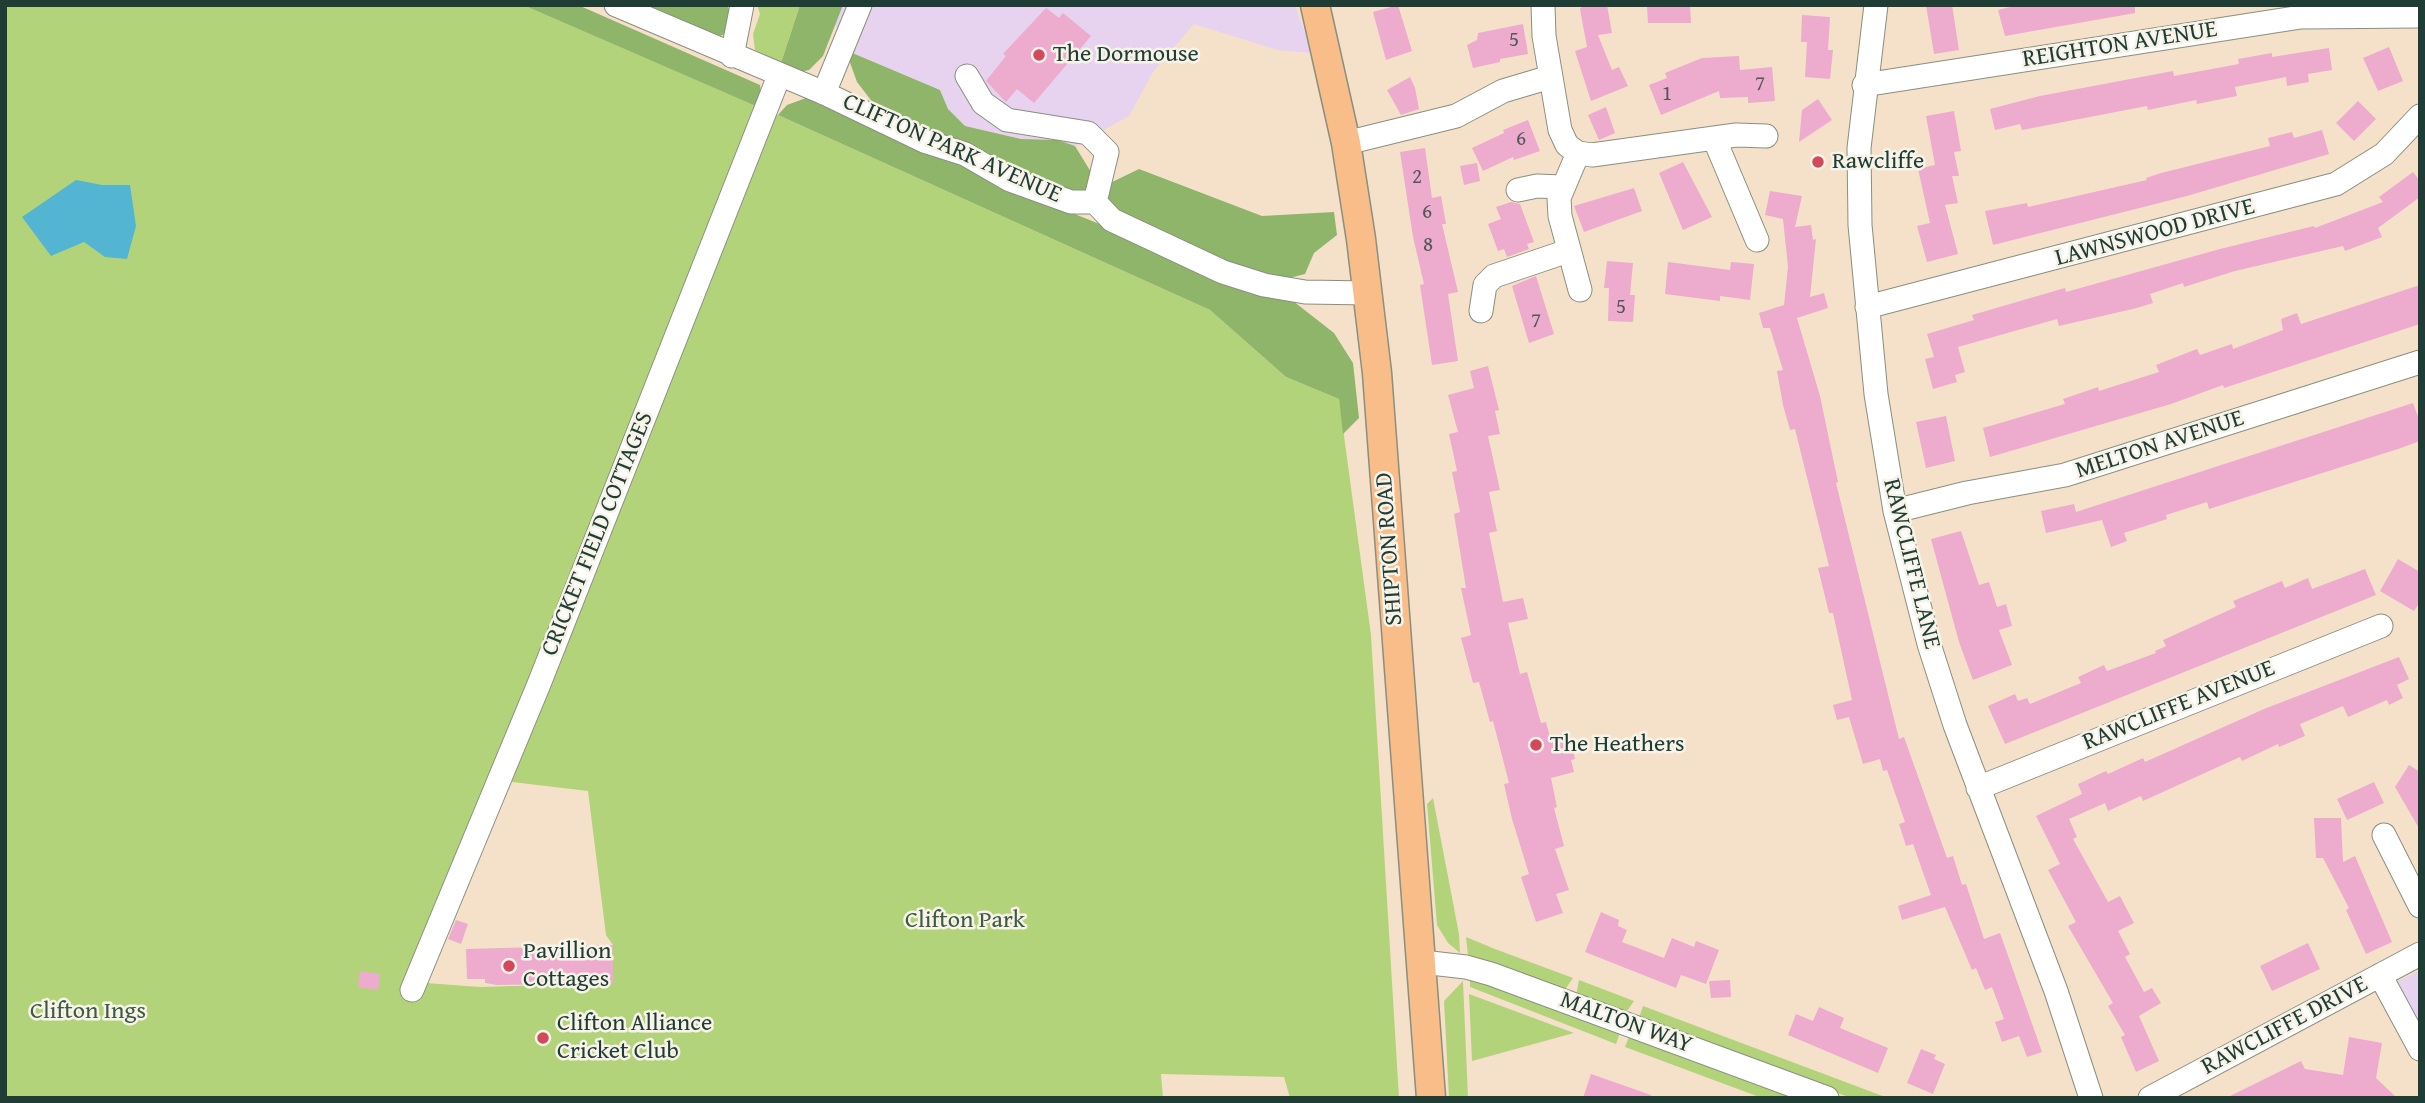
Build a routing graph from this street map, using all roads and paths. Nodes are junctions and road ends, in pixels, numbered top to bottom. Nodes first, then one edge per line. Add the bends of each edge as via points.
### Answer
1 (615, 5) edge
2 (742, 5) edge
3 (860, 5) edge
4 (1315, 5) edge
5 (1543, 5) edge
6 (1876, 5) edge
7 (2420, 16) edge
8 (732, 56) junction
9 (779, 76) junction
10 (967, 76) dead end
11 (1550, 77) junction
12 (1864, 85) junction
13 (824, 93) junction
14 (2420, 116) edge
15 (1766, 136) dead end
16 (1714, 138) junction
17 (1346, 143) junction
18 (1578, 153) junction
19 (1563, 187) junction
20 (1518, 190) dead end
21 (1095, 202) junction
22 (1757, 240) dead end
23 (1568, 251) junction
24 (1580, 290) dead end
25 (1369, 293) junction
26 (1867, 307) junction
27 (1481, 311) dead end
28 (2420, 362) edge
29 (1895, 511) junction
30 (2381, 626) dead end
31 (1978, 788) junction
32 (2384, 835) dead end
33 (2420, 906) edge
34 (2420, 954) edge
35 (1422, 962) junction
36 (2380, 975) junction
37 (412, 990) dead end
38 (2420, 1049) edge
39 (1431, 1098) edge
40 (1827, 1098) edge
41 (2091, 1098) edge
42 (2150, 1098) edge

1 - 8 street, CLIFTON PARK AVENUE
2 - 8 street
3 - 13 street
4 - 17 main road, SHIPTON ROAD
5 - 11 street
6 - 12 street, RAWCLIFFE LANE
7 - 12 street, REIGHTON AVENUE via 2301,17
8 - 9 street, CLIFTON PARK AVENUE
9 - 13 street, CLIFTON PARK AVENUE
9 - 37 street, CRICKET FIELD COTTAGES via 549,659
10 - 21 street via 983,103 1007,120 1088,133 1107,152
11 - 17 street via 1503,91 1456,116
11 - 18 street via 1560,130 1567,145
12 - 26 street, RAWCLIFFE LANE via 1858,148
13 - 21 street, CLIFTON PARK AVENUE via 924,141 965,154 1010,180 1071,202
14 - 26 street, LAWNSWOOD DRIVE via 2384,154 2336,184
15 - 16 street
16 - 18 street via 1592,155
16 - 22 street via 1738,221
17 - 25 main road, SHIPTON ROAD
18 - 19 street
19 - 20 street
19 - 23 street via 1560,216
21 - 25 street, CLIFTON PARK AVENUE via 1112,220 1223,272 1305,292
23 - 24 street
23 - 27 street via 1494,276 1485,285
25 - 35 main road, SHIPTON ROAD
26 - 29 street, RAWCLIFFE LANE
28 - 29 street, MELTON AVENUE via 2065,475
29 - 31 street, RAWCLIFFE LANE via 1929,644
30 - 31 street, RAWCLIFFE AVENUE
31 - 41 street, RAWCLIFFE LANE via 2056,990
32 - 33 street
34 - 36 street, RAWCLIFFE DRIVE
35 - 39 main road, SHIPTON ROAD
35 - 40 street, MALTON WAY via 1491,974
36 - 38 street
36 - 42 street, RAWCLIFFE DRIVE

